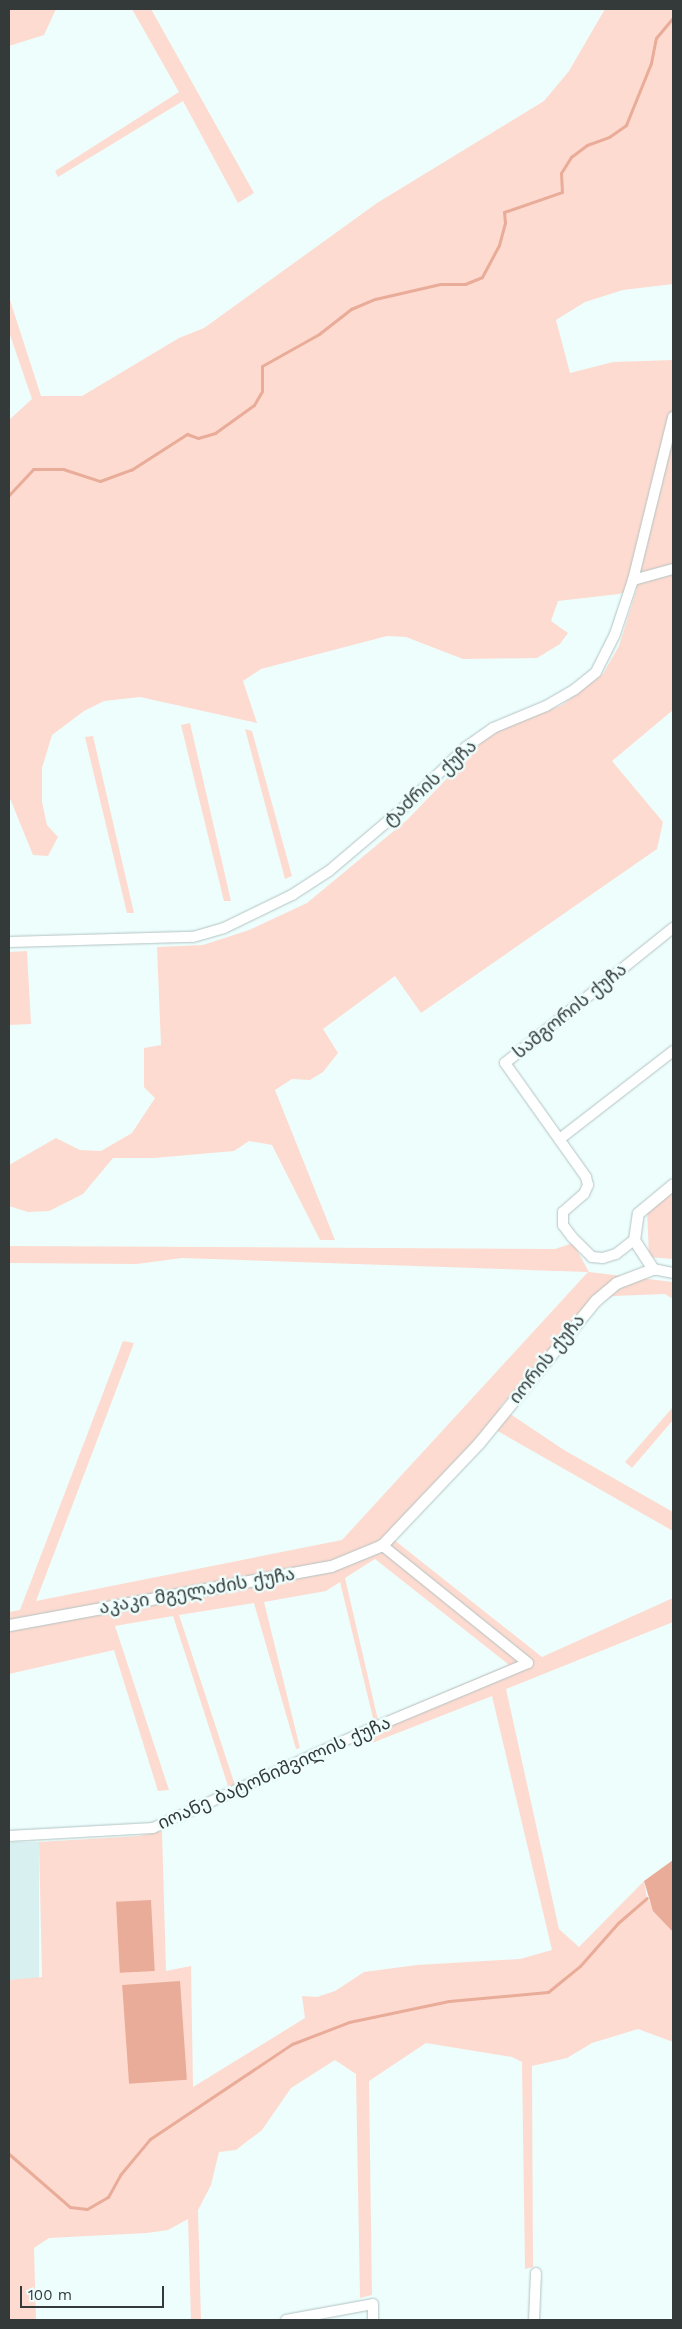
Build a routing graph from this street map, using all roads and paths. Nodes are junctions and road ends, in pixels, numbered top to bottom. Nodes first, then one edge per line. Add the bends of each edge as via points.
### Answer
1 (673, 417) edge
2 (673, 569) edge
3 (633, 580) junction
4 (673, 928) edge
5 (9, 942) edge
6 (673, 1051) edge
7 (561, 1138) junction
8 (673, 1184) edge
9 (634, 1240) junction
10 (652, 1268) junction
11 (673, 1273) edge
12 (382, 1545) junction
13 (9, 1625) edge
14 (9, 1836) edge
15 (536, 2273) dead end
16 (286, 2320) edge
17 (373, 2320) edge
18 (534, 2320) edge

1 - 3 street, ტაძრის ქუჩა
2 - 3 street
3 - 5 street, ტაძრის ქუჩა via 608,653 596,672 546,706 493,728 466,747 360,846 292,895 224,928 193,937
4 - 7 street, სამგორის ქუჩა via 505,1063
6 - 7 street
7 - 9 street, სამგორის ქუჩა via 588,1185 584,1194 563,1212 563,1225 592,1257 616,1254
8 - 9 street via 638,1213
9 - 10 street
10 - 11 street
10 - 12 street, იორის ქუჩა via 616,1282 596,1300 478,1444
12 - 13 street, აკაკი მგელაძის ქუჩა via 331,1566
12 - 14 street, იოანე ბატონიშვილის ქუჩა via 528,1663 368,1730 153,1828
15 - 18 street
16 - 17 street via 373,2304

